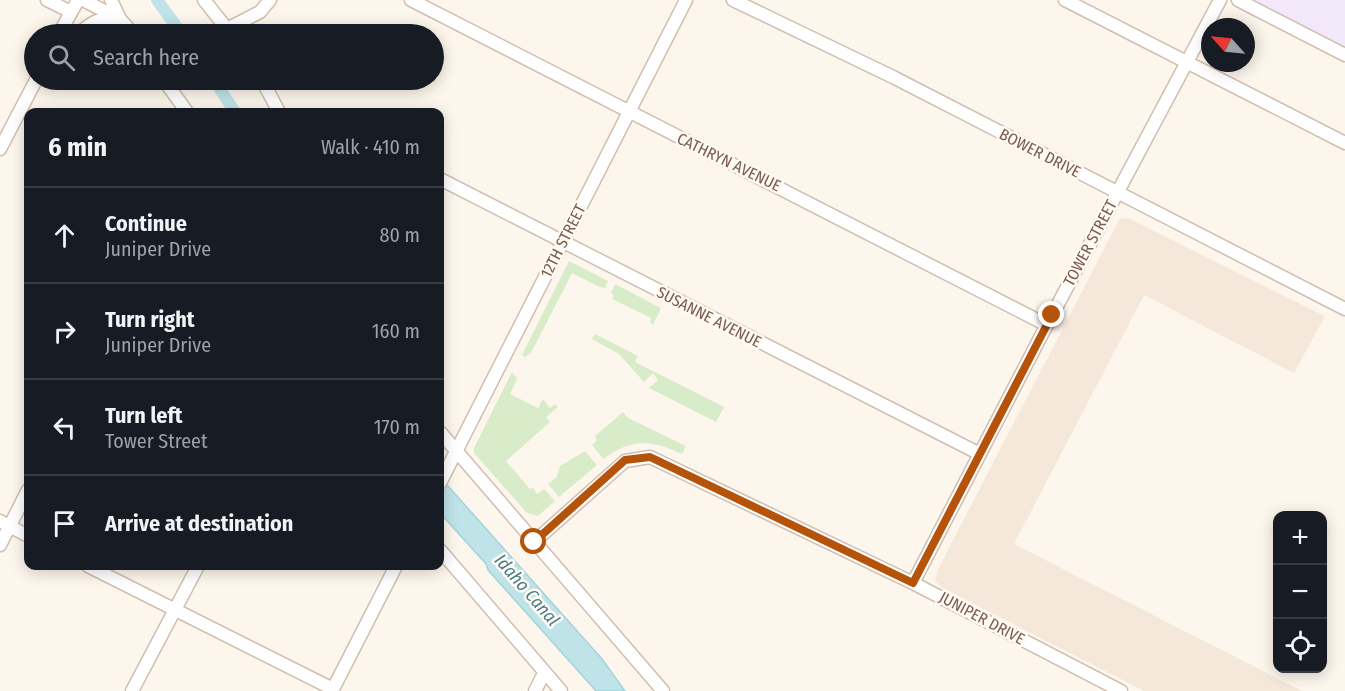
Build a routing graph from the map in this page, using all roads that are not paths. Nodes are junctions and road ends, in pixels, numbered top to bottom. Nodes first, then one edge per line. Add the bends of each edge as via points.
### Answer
1 (47, 0) edge
2 (78, 0) edge
3 (83, 0) edge
4 (111, 0) edge
5 (204, 0) edge
6 (270, 0) edge
7 (411, 0) edge
8 (686, 0) edge
9 (733, 0) edge
10 (1065, 0) edge
11 (1220, 0) edge
12 (1238, 0) edge
13 (71, 12) junction
14 (120, 19) junction
15 (64, 24) edge
16 (91, 24) edge
17 (124, 24) edge
18 (223, 24) edge
19 (241, 24) edge
20 (1345, 55) edge
21 (1188, 62) junction
22 (31, 90) edge
23 (171, 90) edge
24 (267, 90) edge
25 (184, 108) edge
26 (277, 108) edge
27 (628, 113) junction
28 (1345, 143) edge
29 (0, 149) edge
30 (444, 181) edge
31 (1116, 193) junction
32 (562, 243) junction
33 (1345, 309) edge
34 (1047, 325) junction
35 (444, 437) edge
36 (456, 451) junction
37 (980, 454) junction
38 (444, 473) edge
39 (24, 496) edge
40 (5, 524) edge
41 (24, 534) edge
42 (534, 542) junction
43 (0, 545) edge
44 (444, 555) edge
45 (96, 570) edge
46 (196, 570) edge
47 (394, 570) edge
48 (913, 583) junction
49 (175, 609) junction
50 (544, 673) junction
51 (333, 690) edge
52 (132, 691) edge
53 (535, 691) edge
54 (561, 691) edge
55 (663, 691) edge
56 (1121, 691) edge

1 - 13 street
2 - 13 street
3 - 14 street
4 - 14 street
5 - 18 street
6 - 19 street
7 - 27 street, CATHRYN AVENUE
8 - 27 street, 12TH STREET
9 - 31 street, BOWER DRIVE via 893,77
10 - 21 street
11 - 21 street, TOWER STREET
12 - 20 street
13 - 15 street
14 - 16 street via 107,17
14 - 17 street
21 - 28 street
21 - 31 street, TOWER STREET
22 - 29 street
23 - 25 street
24 - 26 street
27 - 32 street, 12TH STREET
27 - 34 street, CATHRYN AVENUE
30 - 32 street, SUSANNE AVENUE
31 - 33 street, BOWER DRIVE
31 - 34 street, TOWER STREET
32 - 36 street, 12TH STREET
32 - 37 street, SUSANNE AVENUE
34 - 37 street, TOWER STREET
35 - 36 street
36 - 38 street, 12TH STREET
36 - 42 street
37 - 48 street, TOWER STREET
39 - 40 street
40 - 41 street
40 - 43 street
42 - 48 street, JUNIPER DRIVE via 625,460 650,457
42 - 55 street
44 - 50 street
45 - 49 street
46 - 49 street
47 - 51 street
48 - 56 street, JUNIPER DRIVE
49 - 51 street
49 - 52 street
50 - 53 street
50 - 54 street

